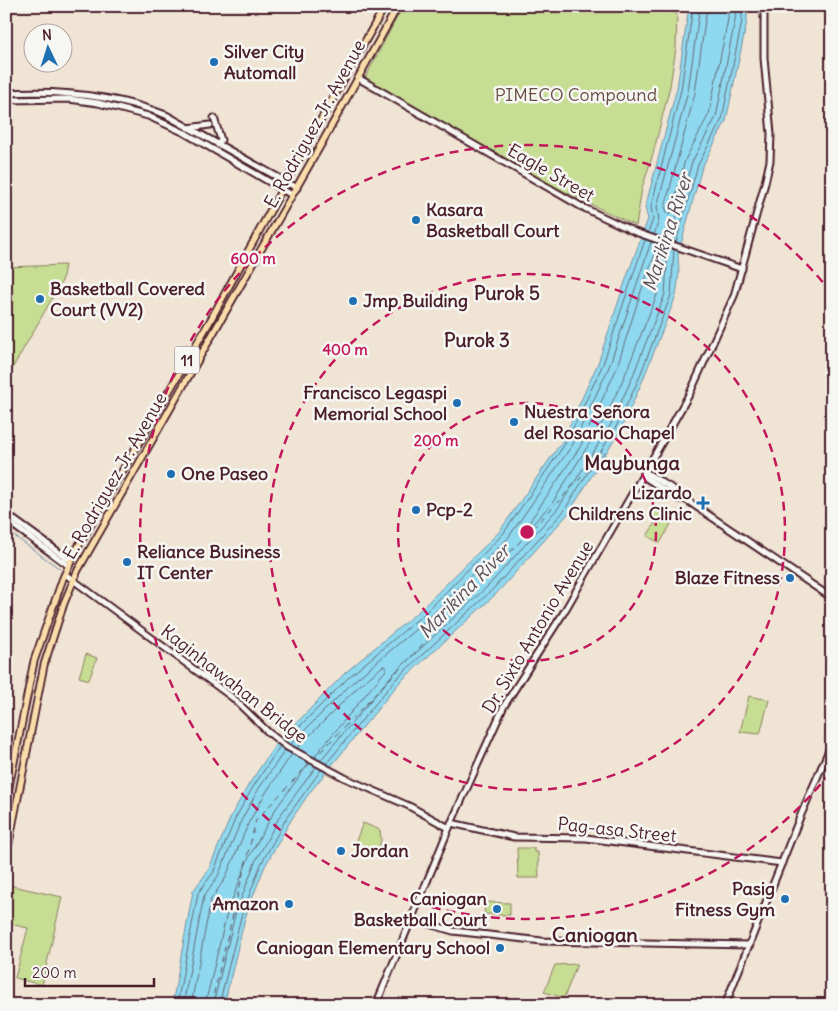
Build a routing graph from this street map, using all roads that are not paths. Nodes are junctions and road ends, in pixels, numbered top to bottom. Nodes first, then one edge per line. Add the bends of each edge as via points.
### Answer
1 (385, 6) edge
2 (398, 6) edge
3 (764, 6) edge
4 (358, 78) junction
5 (6, 93) edge
6 (6, 100) edge
7 (214, 118) dead end
8 (210, 126) dead end
9 (188, 128) junction
10 (218, 145) junction
11 (286, 182) junction
12 (296, 188) junction
13 (282, 189) junction
14 (292, 196) junction
15 (742, 269) junction
16 (218, 306) junction
17 (225, 311) junction
18 (134, 450) junction
19 (144, 456) junction
20 (644, 474) junction
21 (6, 514) edge
22 (6, 520) edge
23 (82, 564) junction
24 (71, 565) junction
25 (65, 574) junction
26 (74, 580) junction
27 (832, 598) edge
28 (832, 743) edge
29 (6, 802) edge
30 (450, 825) junction
31 (6, 858) edge
32 (782, 862) junction
33 (412, 920) junction
34 (750, 945) junction
35 (376, 1005) edge
36 (725, 1005) edge

1 - 11 main road, E. Rodriguez Jr. Avenue / 11
2 - 4 main road, E. Rodriguez Jr. Avenue / 11
3 - 15 main road, Dr. Sixto Antonio Avenue via 764,58 771,148 761,204
4 - 12 main road, E. Rodriguez Jr. Avenue / 11
4 - 15 main road, Eagle Street via 582,208 635,232
5 - 9 main road via 70,92 100,96 151,109
6 - 13 main road via 70,99 148,116
7 - 10 main road via 220,140
8 - 9 main road
9 - 10 main road
10 - 11 main road
11 - 12 main road
11 - 13 main road, E. Rodriguez Jr. Avenue / 11
12 - 14 main road, E. Rodriguez Jr. Avenue / 11
13 - 14 main road
13 - 16 main road, E. Rodriguez Jr. Avenue / 11
14 - 17 main road, E. Rodriguez Jr. Avenue / 11
15 - 20 main road, Dr. Sixto Antonio Avenue via 732,300 690,393
16 - 17 main road
16 - 18 main road, E. Rodriguez Jr. Avenue / 11
17 - 19 main road, E. Rodriguez Jr. Avenue / 11
18 - 19 main road
18 - 24 main road, E. Rodriguez Jr. Avenue / 11
19 - 23 main road, E. Rodriguez Jr. Avenue / 11
20 - 27 main road
20 - 30 main road, Dr. Sixto Antonio Avenue via 564,612 504,706
21 - 24 main road
22 - 24 main road
23 - 24 main road
23 - 26 main road, E. Rodriguez Jr. Avenue / 11
24 - 25 main road, E. Rodriguez Jr. Avenue / 11
24 - 26 main road
25 - 26 main road, Kaginhawahan Bridge
25 - 29 main road, E. Rodriguez Jr. Avenue / 11 via 34,661
26 - 30 main road, Kaginhawahan Bridge via 233,698 287,747 345,778
26 - 31 main road, E. Rodriguez Jr. Avenue / 11 via 44,665
28 - 32 main road
30 - 32 main road, Pag-asa Street via 514,836 588,839
30 - 33 main road, Dr. Sixto Antonio Avenue
32 - 34 main road
33 - 34 main road via 453,931 542,941
33 - 35 main road, Dr. Sixto Antonio Avenue
34 - 36 main road

